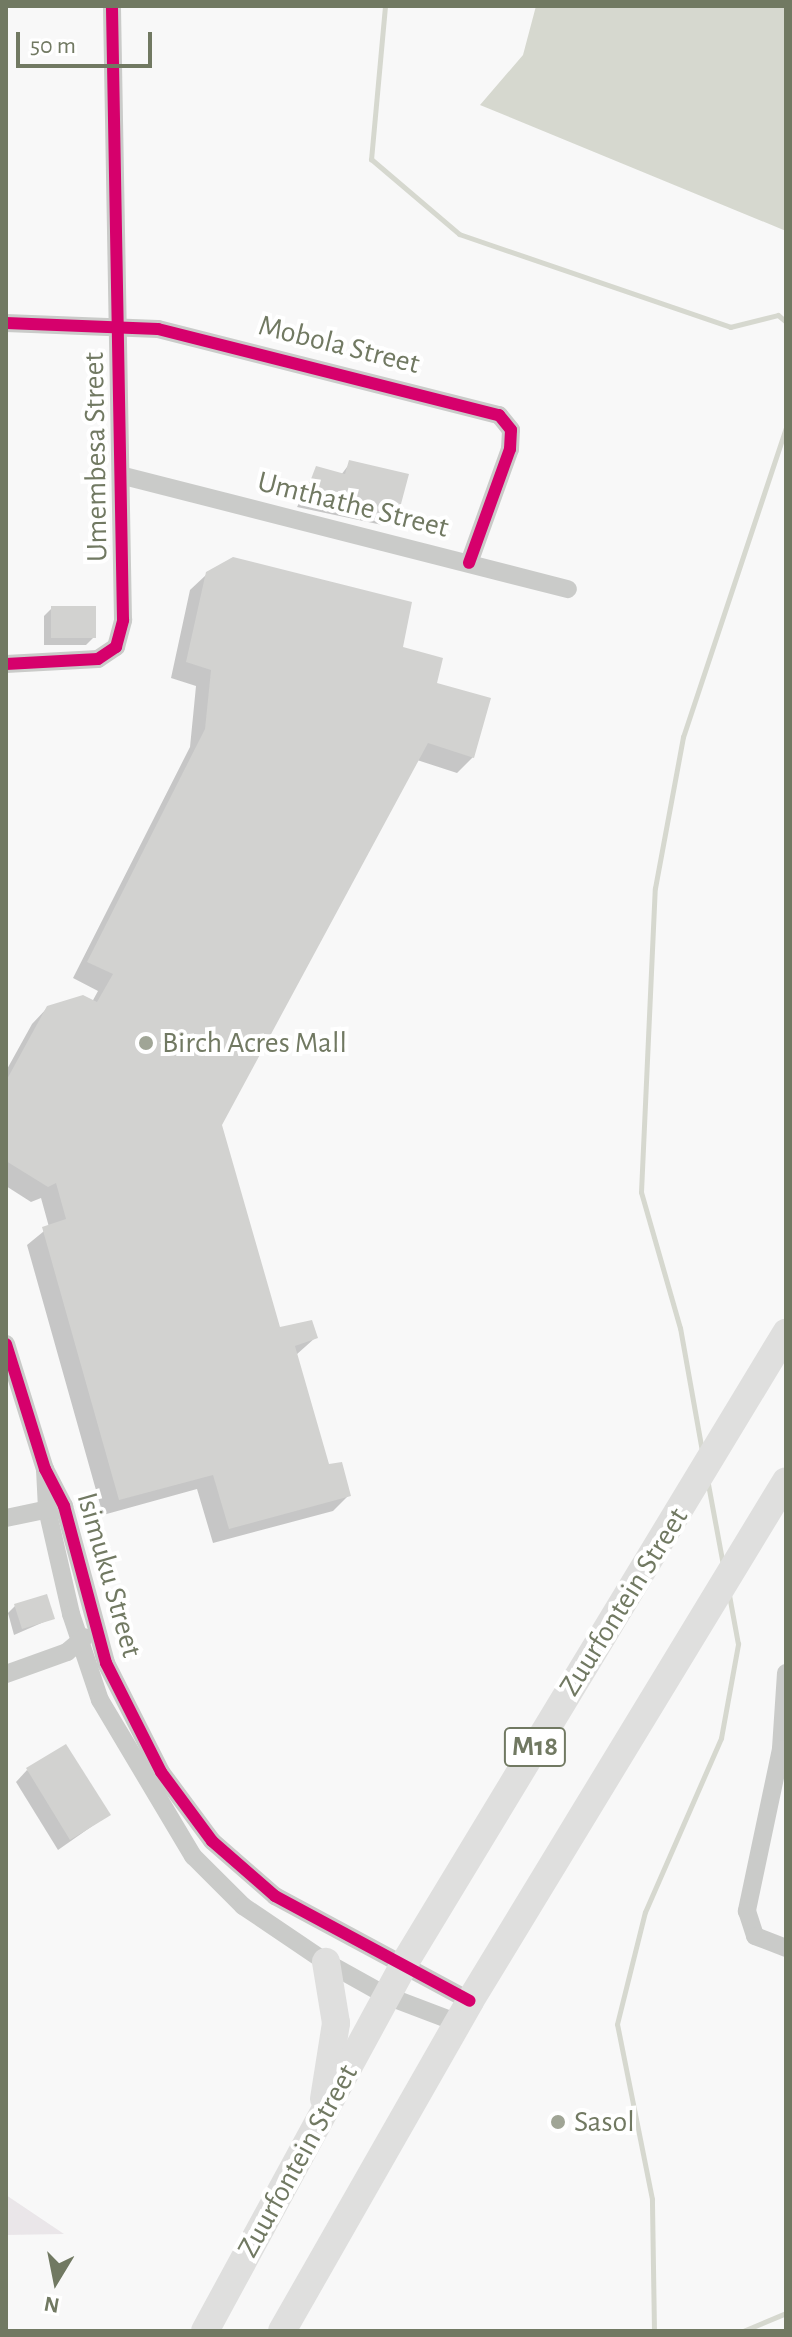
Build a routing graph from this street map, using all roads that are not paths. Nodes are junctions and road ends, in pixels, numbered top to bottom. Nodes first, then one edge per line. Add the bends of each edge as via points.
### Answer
1 (112, 6) edge
2 (6, 323) edge
3 (119, 324) junction
4 (124, 476) junction
5 (469, 563) junction
6 (568, 589) dead end
7 (6, 664) edge
8 (786, 1333) edge
9 (7, 1355) edge
10 (779, 1492) edge
11 (56, 1508) junction
12 (6, 1518) edge
13 (85, 1646) junction
14 (786, 1673) edge
15 (6, 1674) edge
16 (786, 1948) edge
17 (326, 1962) junction
18 (404, 1964) junction
19 (387, 1996) junction
20 (464, 2012) junction
21 (319, 2127) junction
22 (205, 2331) edge
23 (282, 2331) edge

1 - 3 street, Umembesa Street
2 - 3 street, Mobola Street
3 - 4 street, Umembesa Street
3 - 5 street, Mobola Street via 233,346 499,415 511,430 510,449
4 - 5 street, Umthathe Street
4 - 7 street, Umembesa Street via 123,620 116,647 87,661
5 - 6 street, Umthathe Street
8 - 18 main road, Zuurfontein Street / M18
9 - 11 street, Isimuku Street
10 - 20 main road, M18 via 693,1626
11 - 12 street
11 - 13 street, Isimuku Street
13 - 15 street
13 - 17 street, Isimuku Street via 110,1722 170,1823 233,1897
13 - 18 street, Isimuku Street via 212,1841 275,1896
14 - 16 street via 781,1749 747,1911 755,1936
17 - 19 street, Isimuku Street
17 - 21 main road via 336,2023
18 - 19 main road, Zuurfontein Street / M18
18 - 20 street, Isimuku Street
19 - 20 street, Isimuku Street
19 - 21 main road, Zuurfontein Street / M18
20 - 23 main road, M18
21 - 22 main road, Zuurfontein Street / M18

